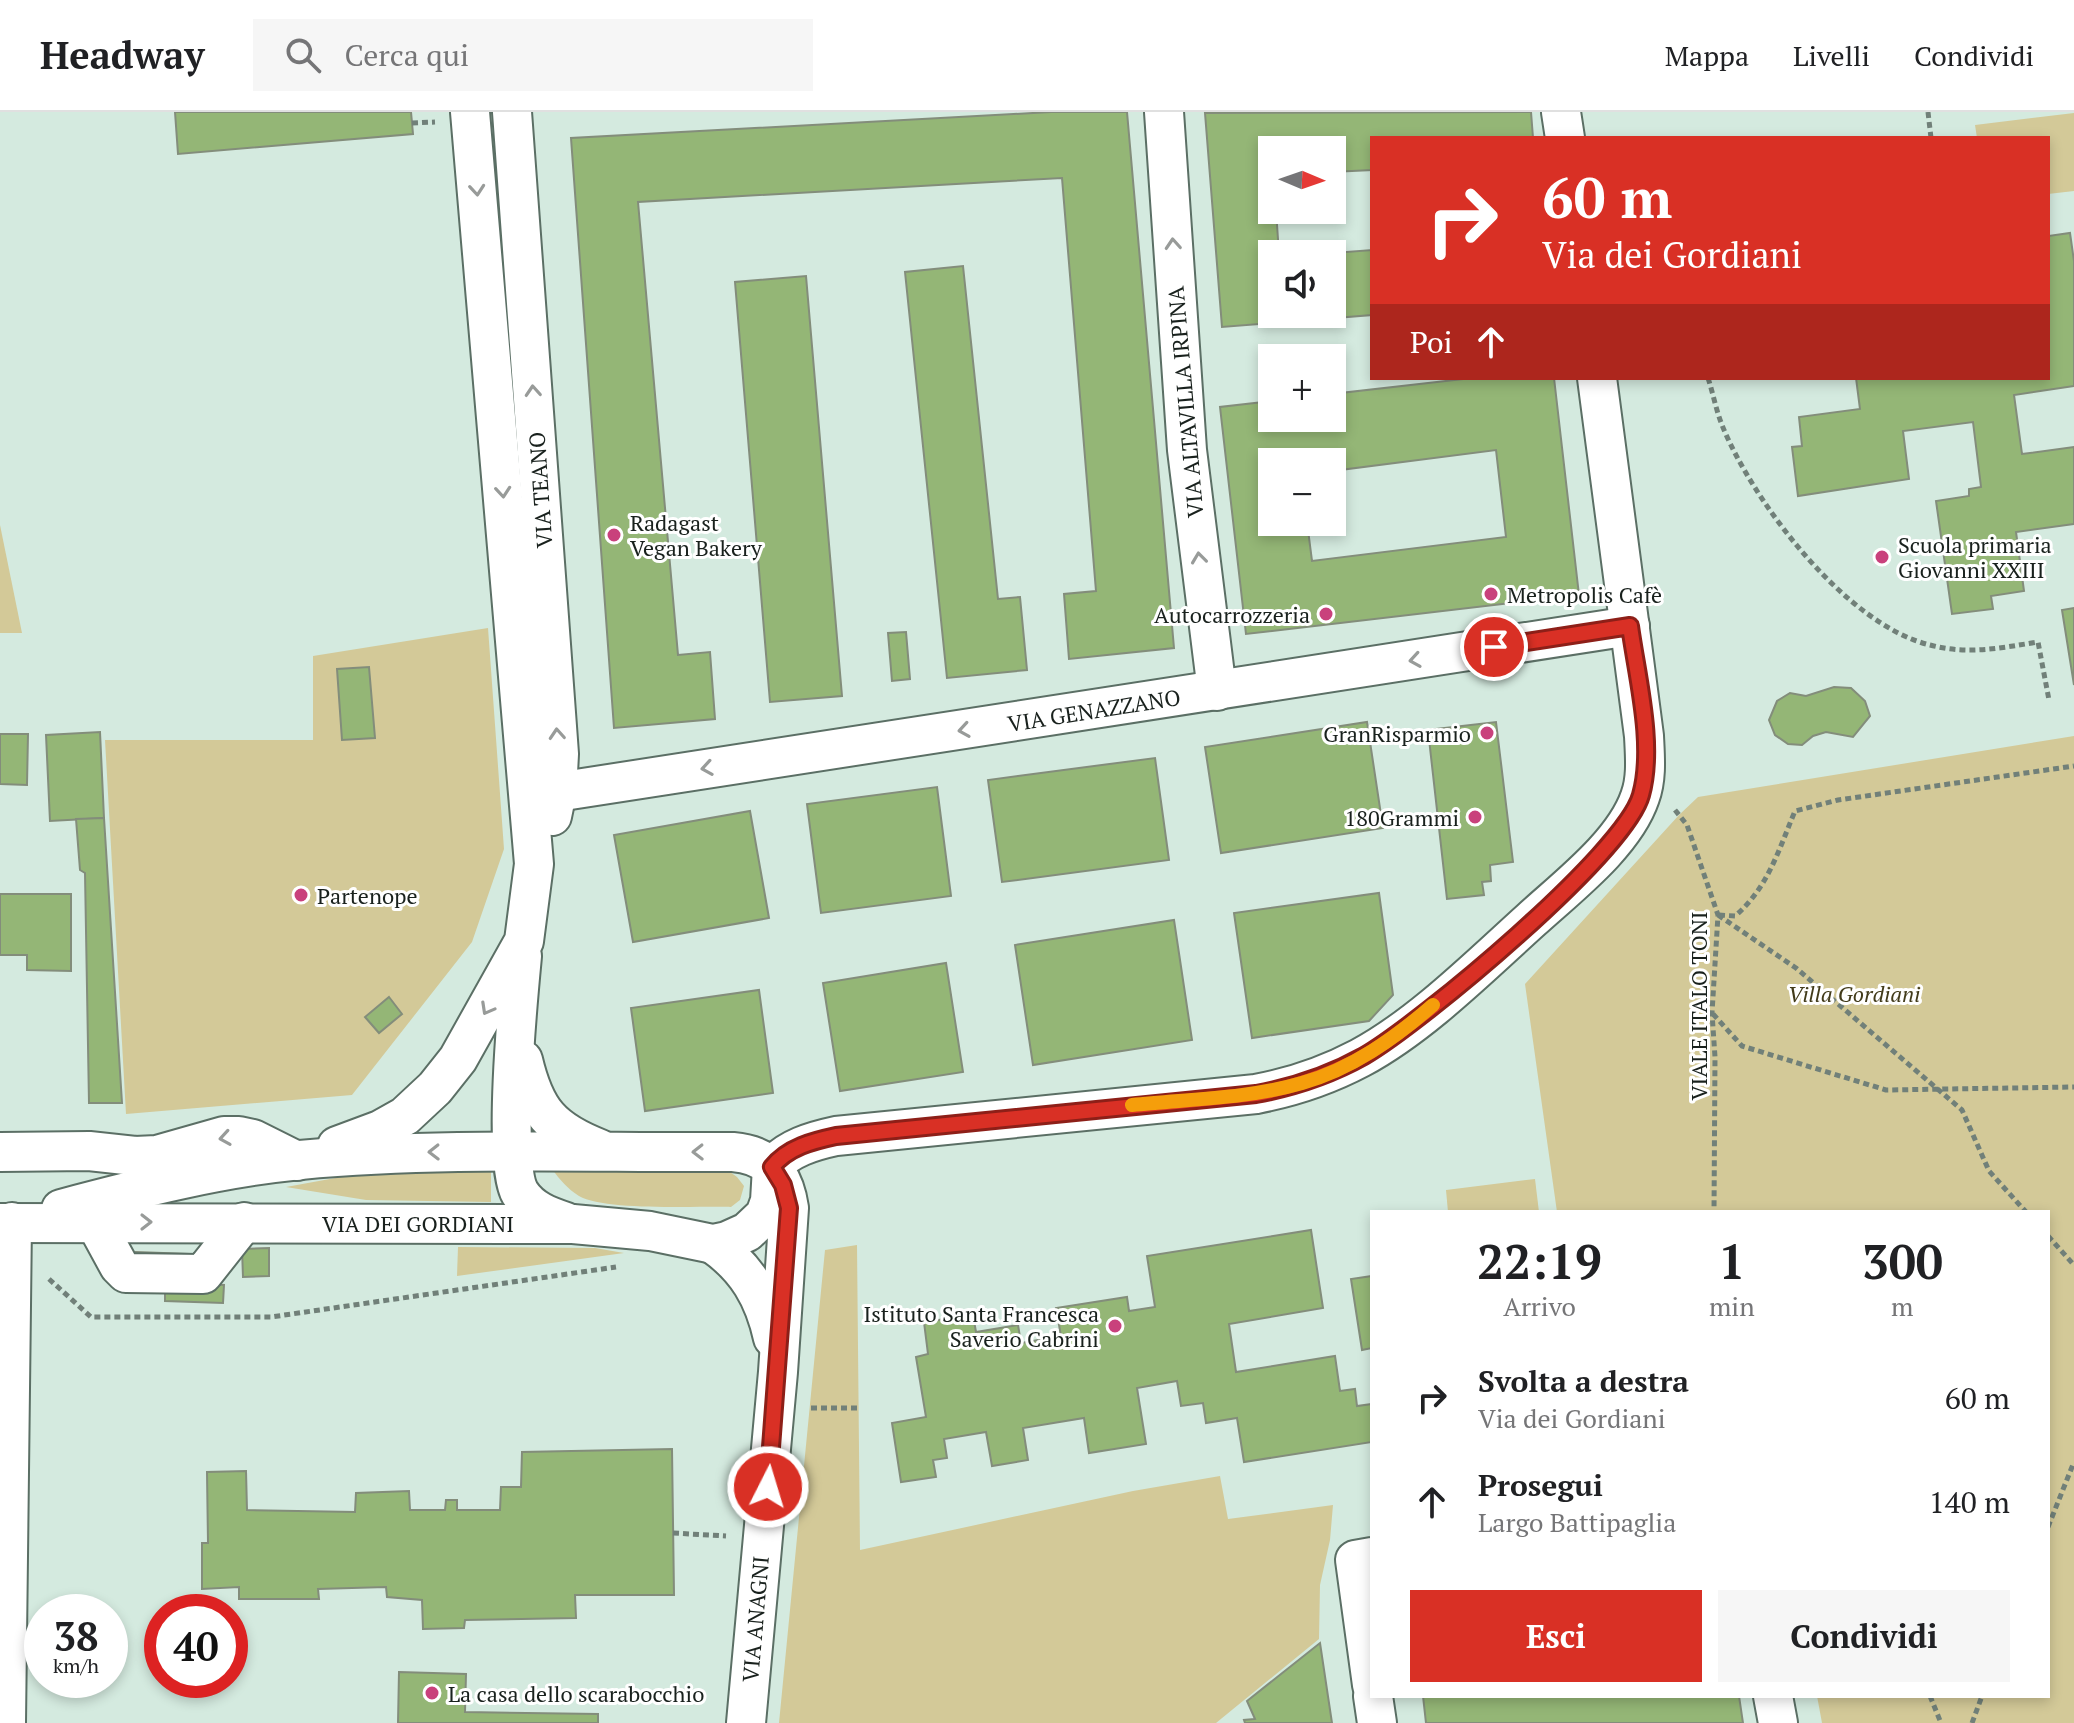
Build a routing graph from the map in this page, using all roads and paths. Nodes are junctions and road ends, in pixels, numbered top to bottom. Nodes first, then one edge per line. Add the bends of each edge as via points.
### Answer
1 (512, 112) edge
2 (1164, 112) edge
3 (1561, 112) edge
4 (1928, 112) edge
5 (456, 117) edge
6 (412, 123) dead end
7 (1565, 136) edge
8 (1931, 136) edge
9 (529, 328) junction
10 (489, 331) junction
11 (1597, 380) edge
12 (1709, 380) edge
13 (1630, 626) junction
14 (1217, 691) junction
15 (2049, 700) dead end
16 (2074, 766) edge
17 (557, 792) junction
18 (1674, 810) dead end
19 (534, 864) junction
20 (1718, 915) junction
21 (524, 941) junction
22 (1712, 1013) junction
23 (515, 1030) junction
24 (2074, 1087) edge
25 (1938, 1089) junction
26 (0, 1152) edge
27 (512, 1152) junction
28 (608, 1153) junction
29 (297, 1161) junction
30 (772, 1167) junction
31 (1714, 1210) edge
32 (2024, 1210) edge
33 (6, 1222) edge
34 (95, 1222) junction
35 (244, 1222) junction
36 (573, 1224) junction
37 (2050, 1238) edge
38 (713, 1244) junction
39 (2074, 1265) edge
40 (622, 1266) dead end
41 (39, 1277) dead end
42 (778, 1372) junction
43 (803, 1408) dead end
44 (858, 1408) dead end
45 (2074, 1462) edge
46 (2050, 1522) edge
47 (673, 1533) dead end
48 (726, 1536) dead end
49 (1364, 1558) edge
50 (1370, 1653) edge
51 (1373, 1698) edge
52 (1773, 1698) edge
53 (1931, 1698) edge
54 (1981, 1698) edge
55 (6, 1723) edge
56 (746, 1723) edge
57 (1377, 1723) edge
58 (1778, 1723) edge
59 (1941, 1723) edge
60 (1972, 1723) edge

1 - 9 street, VIA TEANO
14 -> 2 street, VIA ALTAVILLA IRPINA via 1187,450
3 - 7 street
4 - 8 path
5 - 6 path
5 -> 10 street, VIA TEANO
9 - 10 street
17 -> 9 street, VIA TEANO via 559,754
10 -> 19 street, VIA TEANO
11 - 13 street
12 - 15 path via 1722,425 1767,509 1819,572 1887,628 1929,645 1981,652 2038,642
13 -> 14 street, VIA GENAZZANO
13 - 30 street via 1644,736 1640,798 1595,861 1379,1047 1332,1072 1256,1094 836,1136 799,1147
14 -> 17 street, VIA GENAZZANO
16 - 20 path via 1838,800 1795,811 1769,875 1746,907 1735,916
17 - 19 street, VIA TEANO
18 - 20 path, VIALE ITALO TONI via 1687,825
19 - 21 street, VIA TEANO
20 - 22 path, VIALE ITALO TONI
20 - 25 path via 1796,968
21 - 23 street
21 -> 29 street, VIA TEANO via 468,1043 429,1095 393,1124
22 - 25 path via 1742,1046 1886,1090
22 - 31 path, VIALE ITALO TONI
23 - 27 street
23 - 28 street via 529,1087 547,1117 576,1140
24 - 25 path
25 - 32 path via 1962,1110 1989,1171
29 -> 26 street via 239,1136 157,1155
27 - 28 street
27 -> 29 street
27 - 36 street via 525,1199 546,1215
30 -> 28 street via 760,1158 733,1152
29 - 33 street via 152,1185
30 - 38 street via 765,1215 739,1237
30 - 42 street, VIA ANAGNI via 789,1208
33 - 34 street, VIA DEI GORDIANI
33 - 55 street
34 -> 35 street, VIA DEI GORDIANI
34 - 35 street via 126,1273 187,1274 203,1274
35 - 36 street, VIA DEI GORDIANI
36 - 38 street, VIA DEI GORDIANI
37 - 39 path
38 - 42 street, VIA ANAGNI via 742,1267 764,1304
40 - 41 path via 271,1317 91,1317 51,1279
42 - 56 street, VIA ANAGNI
43 - 44 path
45 - 46 path
47 - 48 path
49 - 50 street
51 - 57 street
52 - 58 street
53 - 59 path
54 - 60 path

